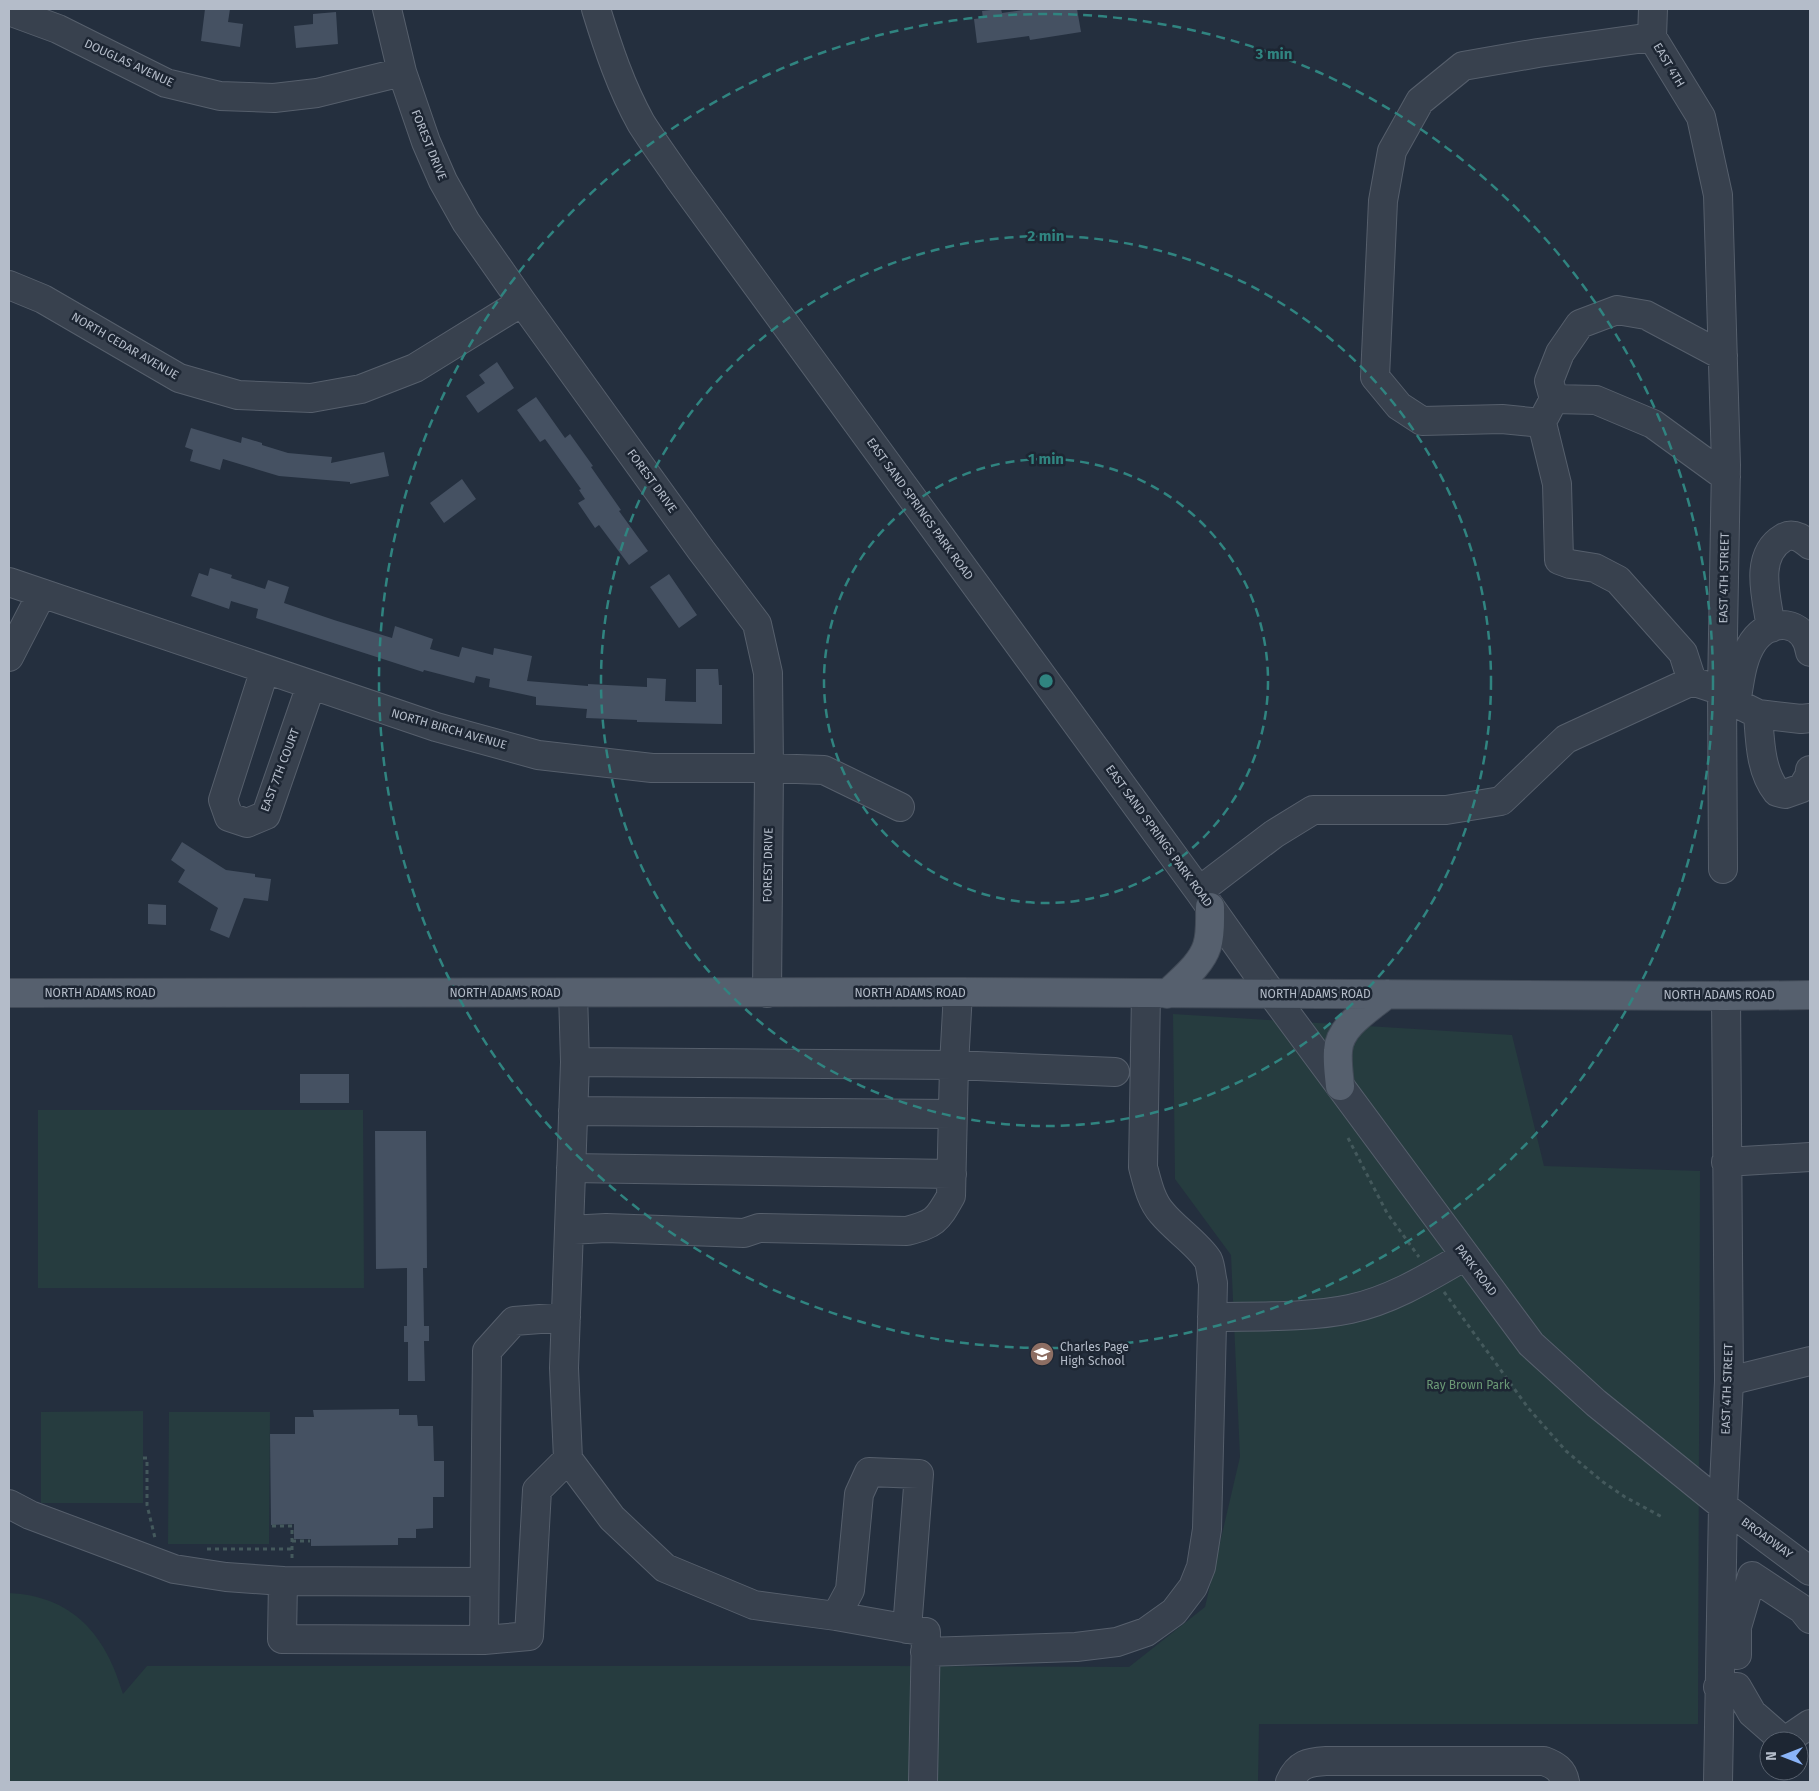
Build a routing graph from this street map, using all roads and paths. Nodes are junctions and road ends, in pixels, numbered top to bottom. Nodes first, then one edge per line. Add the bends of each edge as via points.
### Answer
1 (387, 9) edge
2 (596, 9) edge
3 (1653, 9) edge
4 (9, 11) edge
5 (1652, 37) junction
6 (402, 72) junction
7 (9, 285) edge
8 (522, 302) junction
9 (1723, 356) junction
10 (1554, 399) junction
11 (1542, 423) junction
12 (1726, 471) junction
13 (1810, 545) edge
14 (9, 582) edge
15 (42, 592) junction
16 (1771, 628) junction
17 (1810, 652) edge
18 (9, 657) edge
19 (265, 669) junction
20 (1692, 681) junction
21 (311, 685) junction
22 (1739, 703) junction
23 (1810, 717) edge
24 (1810, 725) edge
25 (769, 768) junction
26 (1810, 770) edge
27 (900, 807) dead end
28 (1723, 869) dead end
29 (1205, 899) junction
30 (958, 992) junction
31 (9, 993) edge
32 (574, 993) junction
33 (767, 993) junction
34 (1156, 994) junction
35 (1272, 994) junction
36 (1387, 994) junction
37 (1810, 995) edge
38 (1726, 996) junction
39 (575, 1062) junction
40 (954, 1065) junction
41 (1115, 1072) dead end
42 (1340, 1086) junction
43 (573, 1111) junction
44 (953, 1114) junction
45 (1810, 1157) edge
46 (1726, 1162) junction
47 (571, 1168) junction
48 (952, 1174) junction
49 (569, 1230) junction
50 (1465, 1256) junction
51 (1212, 1316) junction
52 (566, 1317) junction
53 (1810, 1361) edge
54 (1729, 1381) junction
55 (143, 1458) dead end
56 (568, 1459) junction
57 (9, 1504) edge
58 (1723, 1506) junction
59 (272, 1526) dead end
60 (155, 1540) dead end
61 (310, 1541) dead end
62 (292, 1542) junction
63 (205, 1549) dead end
64 (292, 1549) junction
65 (1810, 1571) edge
66 (287, 1581) junction
67 (484, 1582) junction
68 (1808, 1609) edge
69 (836, 1616) junction
70 (919, 1638) junction
71 (484, 1640) junction
72 (1728, 1687) junction
73 (1773, 1731) edge
74 (923, 1782) edge
75 (1290, 1782) edge
76 (1565, 1782) edge
77 (1718, 1782) edge

1 - 6 street, FOREST DRIVE
2 - 29 street, EAST SAND SPRINGS PARK ROAD via 608,48 641,122 680,180
3 - 5 street, EAST 4TH
4 - 6 street, DOUGLAS AVENUE via 58,29 166,83 220,96 274,98 317,93
5 - 9 street, EAST 4TH via 1701,117 1718,195
5 - 11 street via 1463,66 1420,101 1392,152 1382,202 1375,377 1399,406 1422,421 1502,419
6 - 8 street, FOREST DRIVE via 443,182 466,222
7 - 8 street, NORTH CEDAR AVENUE via 43,299 179,378 238,395 302,398 361,389 415,368
8 - 25 street, FOREST DRIVE via 757,624 768,673
9 - 10 street via 1646,315 1617,310 1580,324 1560,353 1549,381
9 - 12 street, EAST 4TH STREET
10 - 11 street
10 - 12 street via 1596,400 1653,424
11 - 20 street via 1558,484 1559,560 1595,568 1618,580 1683,653
12 - 22 street, EAST 4TH STREET
13 - 16 street via 1798,536 1788,535 1774,543 1766,556 1764,577
14 - 15 street, NORTH BIRCH AVENUE
15 - 18 street
15 - 19 street, NORTH BIRCH AVENUE
16 - 17 street via 1789,625 1800,629
16 - 22 street via 1753,642 1742,667
19 - 21 street, NORTH BIRCH AVENUE
19 - 21 street, EAST 7TH COURT via 223,800 229,817 247,823 266,815
20 - 22 street
20 - 29 street via 1566,739 1501,801 1446,810 1314,810 1274,834
21 - 25 street, NORTH BIRCH AVENUE via 436,727 538,755 652,768
22 - 23 street via 1801,719
22 - 26 street via 1760,738 1766,774 1777,792 1785,794 1802,788
22 - 28 street
23 - 24 street
25 - 27 street, NORTH BIRCH AVENUE via 824,770
25 - 33 street, FOREST DRIVE
29 - 34 main road via 1209,938 1204,953 1198,962
29 - 35 street, EAST SAND SPRINGS PARK ROAD
30 - 33 main road, NORTH ADAMS ROAD
30 - 34 main road, NORTH ADAMS ROAD
30 - 40 street
31 - 32 main road, NORTH ADAMS ROAD
32 - 33 main road, NORTH ADAMS ROAD
32 - 39 street
34 - 35 main road, NORTH ADAMS ROAD
34 - 51 street via 1143,1167 1160,1212 1209,1262 1213,1283
35 - 36 main road, NORTH ADAMS ROAD
35 - 42 street, PARK ROAD
36 - 38 main road, NORTH ADAMS ROAD
36 - 42 main road via 1344,1032 1338,1052
37 - 38 main road, NORTH ADAMS ROAD
38 - 46 street, EAST 4TH STREET
39 - 40 street
39 - 43 street
40 - 41 street
40 - 44 street
42 - 50 street, PARK ROAD
43 - 44 street
43 - 47 street
44 - 48 street
45 - 46 street
46 - 54 street, EAST 4TH STREET
47 - 48 street
47 - 49 street
48 - 49 street via 951,1196 942,1214 927,1226 907,1231 759,1228 744,1233 606,1228
49 - 52 street
50 - 51 street via 1404,1290 1350,1309 1282,1315
50 - 58 street, PARK ROAD via 1531,1344 1596,1403
51 - 70 street via 1207,1529 1202,1567 1174,1612 1146,1632 1117,1642 1076,1647
52 - 56 street via 564,1368
52 - 67 street via 514,1321 487,1351
53 - 54 street
54 - 58 street, EAST 4TH STREET
55 - 60 path via 147,1458 147,1505
56 - 69 street via 612,1518 665,1568 754,1605
56 - 71 street via 537,1490 529,1636
57 - 66 street via 174,1570
58 - 65 street, BROADWAY
58 - 72 street, EAST 4TH STREET
59 - 62 path via 292,1526
61 - 62 path
62 - 64 path
63 - 64 path
64 - 66 path
66 - 67 street
66 - 71 street via 282,1638
67 - 71 street
68 - 72 street via 1752,1576 1737,1627
69 - 70 street
69 - 70 street via 850,1590 859,1494 869,1472 919,1474
70 - 74 street
72 - 73 street
72 - 77 street, EAST 4TH STREET
75 - 76 street via 1302,1765 1315,1761 1544,1761 1561,1771

